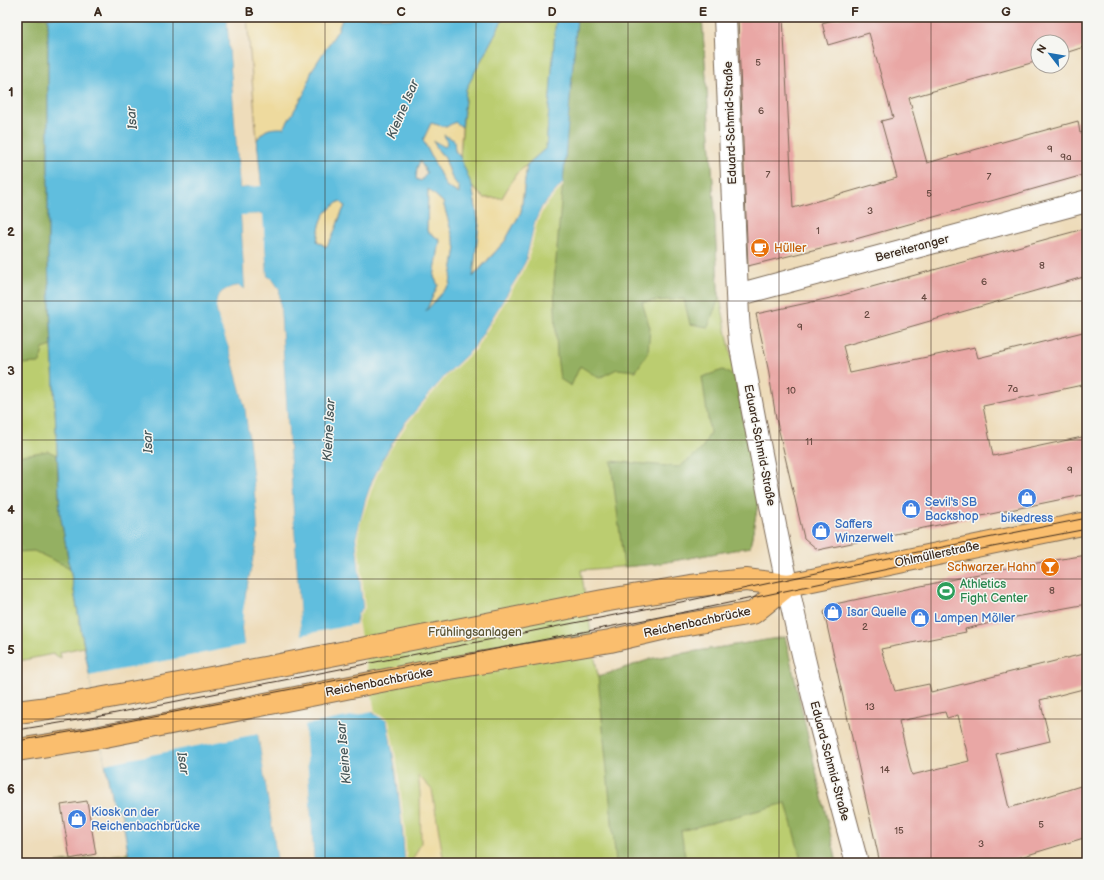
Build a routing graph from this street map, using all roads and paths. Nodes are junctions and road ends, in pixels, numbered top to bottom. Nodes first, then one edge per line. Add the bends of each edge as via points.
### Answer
1 (725, 17) edge
2 (1087, 202) edge
3 (737, 295) junction
4 (1087, 523) edge
5 (788, 585) junction
6 (17, 712) edge
7 (17, 750) edge
8 (857, 863) edge

1 - 3 street, Eduard-Schmid-Straße
2 - 3 street, Bereiteranger
3 - 5 street, Eduard-Schmid-Straße via 740,342
4 - 5 main road, Ohlmüllerstraße
5 - 6 main road via 746,580 691,586 603,601 283,665
5 - 7 main road, Reichenbachbrücke via 753,613 670,627 610,641 426,672 100,737
5 - 8 street, Eduard-Schmid-Straße via 813,696

